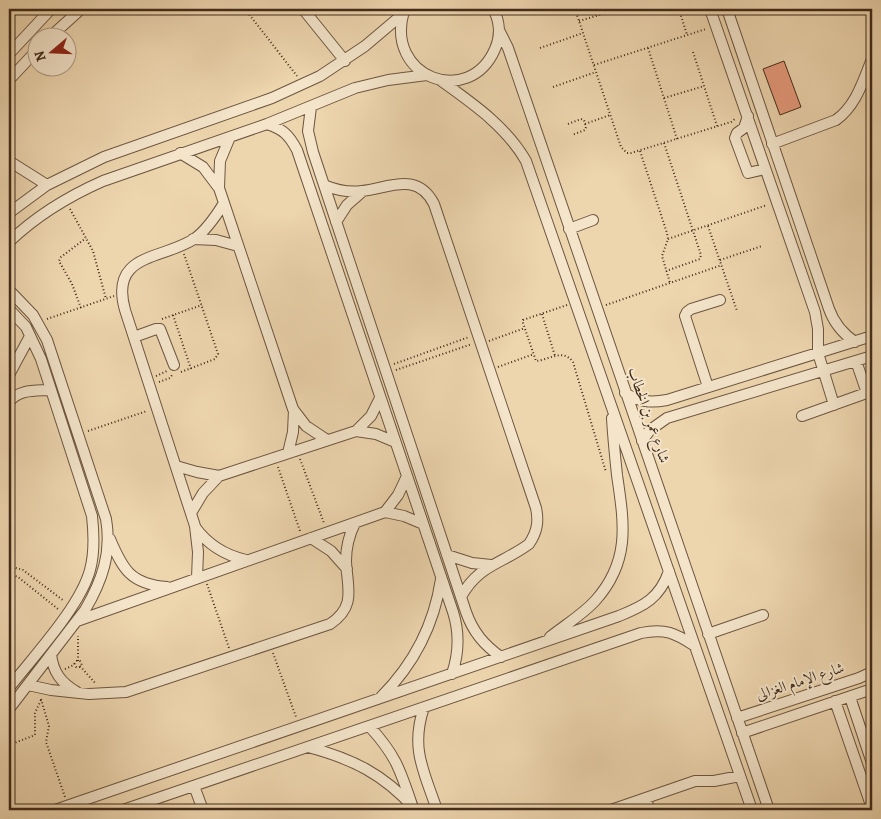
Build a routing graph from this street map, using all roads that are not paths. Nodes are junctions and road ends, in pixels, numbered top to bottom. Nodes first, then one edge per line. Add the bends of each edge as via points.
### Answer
1 (51, 9) edge
2 (80, 9) edge
3 (303, 9) edge
4 (494, 9) edge
5 (710, 9) edge
6 (727, 9) edge
7 (866, 9) edge
8 (405, 10) edge
9 (872, 11) edge
10 (60, 28) edge
11 (499, 30) junction
12 (9, 54) edge
13 (872, 59) edge
14 (28, 60) edge
15 (344, 61) junction
16 (428, 76) junction
17 (9, 80) edge
18 (440, 80) junction
19 (311, 107) junction
20 (761, 112) junction
21 (742, 116) junction
22 (267, 124) junction
23 (230, 137) junction
24 (772, 144) junction
25 (180, 153) junction
26 (9, 161) edge
27 (765, 169) junction
28 (47, 185) junction
29 (324, 185) junction
30 (219, 188) junction
31 (364, 191) junction
32 (224, 203) junction
33 (9, 209) edge
34 (593, 220) dead end
35 (336, 222) junction
36 (569, 228) junction
37 (804, 238) junction
38 (193, 239) junction
39 (9, 242) edge
40 (791, 242) junction
41 (238, 246) junction
42 (9, 290) edge
43 (593, 298) junction
44 (720, 300) dead end
45 (576, 303) junction
46 (9, 309) edge
47 (372, 330) junction
48 (359, 334) junction
49 (30, 336) junction
50 (872, 336) edge
51 (134, 337) junction
52 (855, 342) junction
53 (818, 353) junction
54 (872, 356) edge
55 (856, 361) junction
56 (174, 365) dead end
57 (823, 370) junction
58 (9, 375) edge
59 (708, 387) junction
60 (50, 390) junction
61 (870, 392) edge
62 (625, 393) junction
63 (380, 398) junction
64 (9, 402) edge
65 (611, 404) junction
66 (834, 405) junction
67 (294, 409) junction
68 (802, 416) dead end
69 (356, 431) junction
70 (326, 440) junction
71 (642, 441) junction
72 (395, 442) junction
73 (293, 452) junction
74 (176, 466) junction
75 (219, 476) junction
76 (407, 476) junction
77 (100, 500) junction
78 (88, 504) junction
79 (384, 512) junction
80 (191, 513) junction
81 (355, 523) junction
82 (423, 524) junction
83 (195, 526) junction
84 (108, 535) junction
85 (307, 539) junction
86 (447, 554) junction
87 (246, 560) junction
88 (491, 565) junction
89 (347, 569) junction
90 (669, 571) junction
91 (201, 577) junction
92 (441, 578) junction
93 (170, 587) junction
94 (461, 598) junction
95 (763, 615) dead end
96 (77, 621) junction
97 (708, 634) junction
98 (542, 643) junction
99 (695, 646) junction
100 (51, 654) junction
101 (501, 657) junction
102 (717, 660) junction
103 (702, 665) junction
104 (872, 672) edge
105 (452, 674) junction
106 (33, 686) junction
107 (9, 688) edge
108 (872, 689) edge
109 (728, 690) junction
110 (80, 693) junction
111 (712, 696) junction
112 (850, 697) junction
113 (378, 700) junction
114 (836, 702) junction
115 (9, 707) edge
116 (424, 707) junction
117 (737, 718) junction
118 (369, 726) junction
119 (742, 732) junction
120 (308, 747) junction
121 (872, 763) edge
122 (740, 776) junction
123 (194, 786) junction
124 (645, 798) junction
125 (872, 808) edge
126 (414, 809) edge
127 (617, 809) edge
128 (55, 810) edge
129 (123, 810) edge
130 (203, 810) edge
131 (437, 810) edge
132 (650, 810) edge
133 (752, 810) edge
134 (770, 810) edge

1 - 12 street
2 - 10 street
3 - 15 street
4 - 11 street, شارع عمر بن الخطاب
5 - 21 street
6 - 20 street
7 - 9 street
8 - 15 street
8 - 16 street via 400,27 401,42 406,55
11 - 18 street via 491,58 482,69 462,79
11 - 36 street, شارع عمر بن الخطاب
13 - 24 street via 854,102 843,115
14 - 17 street
15 - 28 street via 272,98 104,157
16 - 18 street
16 - 19 street via 372,83
18 - 45 street via 484,112 522,153
19 - 22 street
19 - 29 street via 308,120 310,141
20 - 21 street
20 - 24 street
21 - 27 street
21 - 27 street via 744,128 735,138 746,171 750,174
22 - 23 street
22 - 48 street via 286,134 297,150
23 - 25 street
23 - 30 street via 220,161
24 - 37 street
25 - 30 street via 203,167
25 - 39 street via 103,181 65,200
26 - 28 street
27 - 40 street
28 - 33 street
29 - 31 street via 344,191
29 - 35 street
30 - 32 street
31 - 35 street via 347,205
31 - 88 street via 408,184 420,188 434,204 538,518 538,527 529,544
32 - 38 street
32 - 41 street
34 - 36 street
35 - 47 street
36 - 43 street, شارع عمر بن الخطاب
37 - 40 street
37 - 52 street via 832,316 841,331
38 - 41 street via 216,240
38 - 51 street via 141,261 124,279 122,294
40 - 53 street via 817,320
41 - 67 street
42 - 77 street via 38,322 47,340
43 - 45 street
43 - 62 street, شارع عمر بن الخطاب
44 - 59 street via 691,309 685,316
45 - 65 street
46 - 49 street
47 - 48 street
47 - 86 street
48 - 63 street
49 - 58 street
49 - 60 street
50 - 52 street
51 - 56 street via 160,329
51 - 74 street
52 - 53 street
53 - 57 street
53 - 59 street
54 - 55 street
55 - 57 street
55 - 61 street
57 - 66 street
57 - 71 street via 667,418 650,430
59 - 62 street via 658,402 634,399
60 - 64 street via 17,394
60 - 78 street
61 - 66 street
62 - 71 street, شارع عمر بن الخطاب
63 - 69 street via 371,416
63 - 72 street
65 - 90 street
65 - 98 street via 623,519 624,537 620,554 606,587 595,601
66 - 68 street
67 - 70 street via 306,426
67 - 73 street
69 - 70 street
69 - 72 street via 376,434
70 - 73 street
71 - 97 street, شارع عمر بن الخطاب
72 - 76 street
73 - 75 street
74 - 75 street
74 - 80 street
75 - 80 street
76 - 79 street via 398,496
76 - 82 street
77 - 78 street
77 - 84 street
78 - 107 street via 94,533 90,572 69,611
79 - 81 street
79 - 82 street
80 - 83 street
81 - 85 street
81 - 89 street via 348,540
82 - 92 street
83 - 87 street via 217,549
83 - 91 street
84 - 93 street via 117,556 138,581
84 - 96 street via 108,551 100,583
85 - 87 street
85 - 89 street via 331,551
86 - 88 street via 472,563
86 - 94 street
87 - 91 street
88 - 94 street via 473,579
89 - 110 street via 350,590 345,610 339,618 318,629 136,690
90 - 98 street via 658,593 645,604
90 - 99 street
91 - 93 street
92 - 105 street via 458,632 458,653
92 - 113 street via 433,617 416,654
93 - 96 street
94 - 101 street via 476,633 491,651
95 - 97 street
96 - 100 street
97 - 102 street, شارع عمر بن الخطاب
98 - 101 street
99 - 103 street
99 - 116 street via 667,631 641,633
100 - 106 street
100 - 110 street via 56,673
101 - 105 street
102 - 103 street via 712,666
102 - 109 street, شارع عمر بن الخطاب
103 - 111 street
104 - 117 street, شارع الإمام الغزالى
105 - 113 street
106 - 110 street
106 - 115 street
108 - 112 street, شارع الإمام الغزالى
109 - 111 street via 717,689
109 - 117 street, شارع عمر بن الخطاب
111 - 122 street
112 - 114 street, شارع الإمام الغزالى
112 - 121 street
113 - 128 street
114 - 119 street, شارع الإمام الغزالى
114 - 125 street
116 - 118 street
116 - 131 street via 417,743
117 - 119 street, شارع عمر بن الخطاب
118 - 120 street
118 - 126 street via 392,754
119 - 134 street, شارع عمر بن الخطاب
120 - 123 street
120 - 126 street via 342,757 374,773
122 - 124 street via 695,781
122 - 133 street
123 - 129 street
123 - 130 street
124 - 127 street
124 - 132 street

